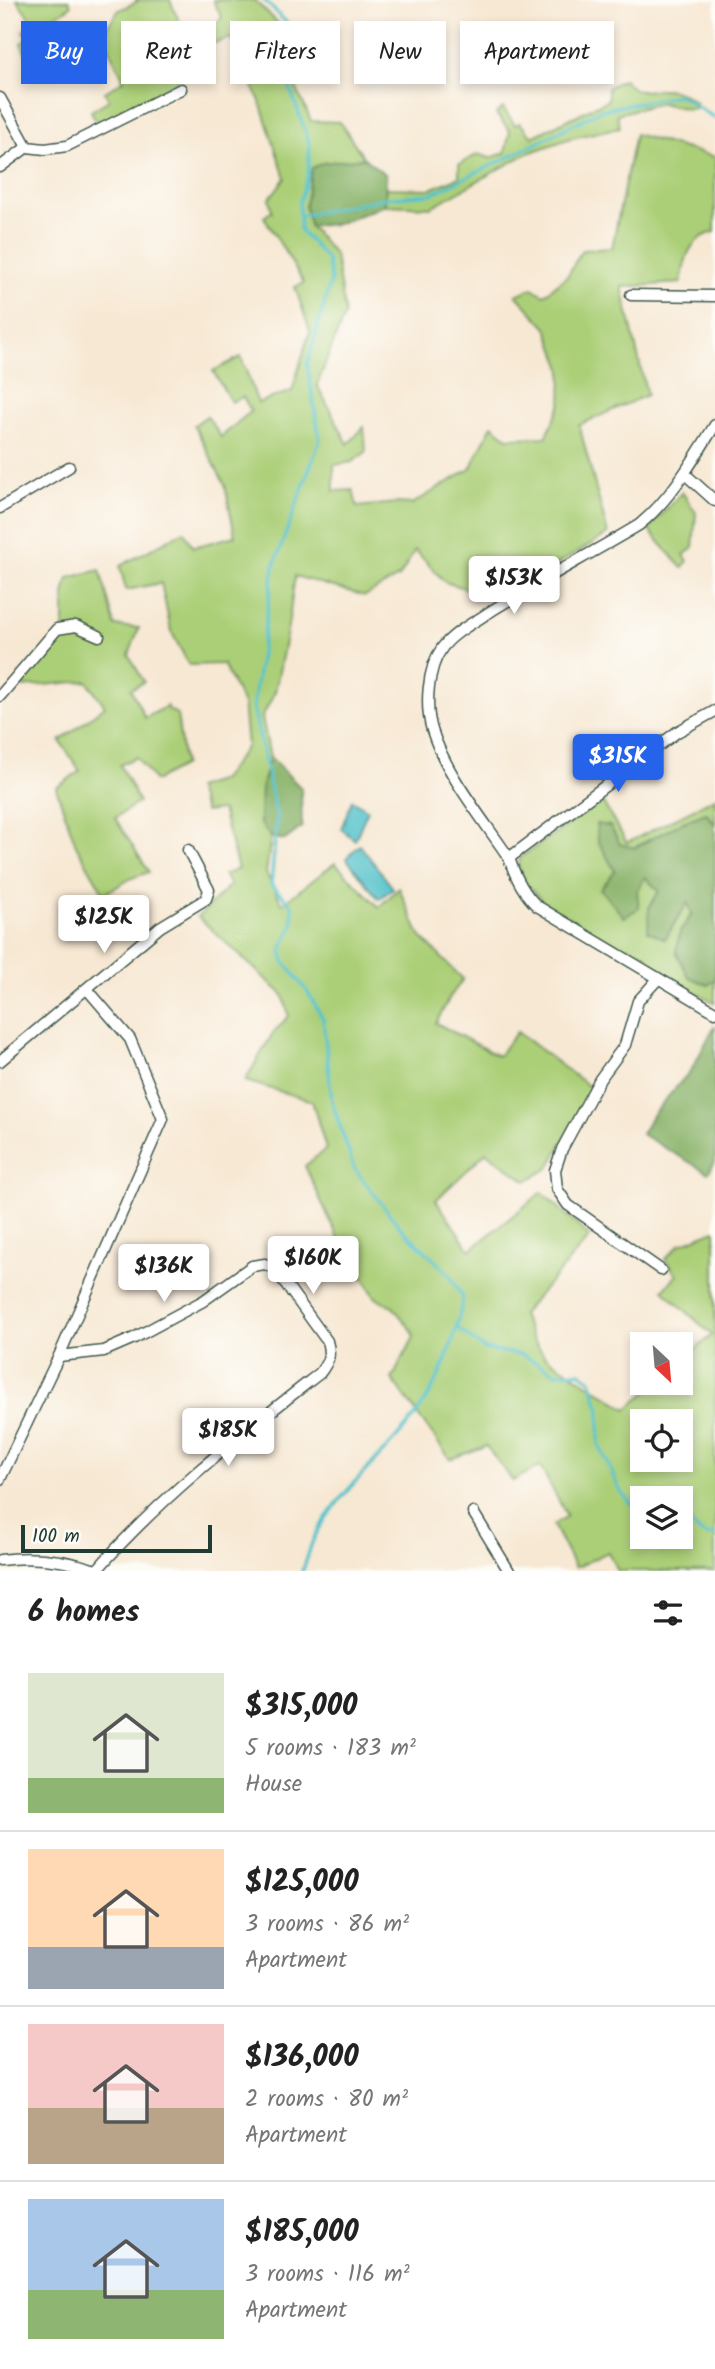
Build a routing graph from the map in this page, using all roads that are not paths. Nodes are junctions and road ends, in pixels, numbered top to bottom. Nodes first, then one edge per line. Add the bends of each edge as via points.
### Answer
1 (181, 89) dead end
2 (0, 98) edge
3 (27, 147) junction
4 (0, 167) edge
5 (631, 295) dead end
6 (715, 296) edge
7 (715, 425) edge
8 (69, 467) dead end
9 (685, 474) junction
10 (715, 500) edge
11 (0, 508) edge
12 (99, 636) dead end
13 (0, 696) edge
14 (715, 711) edge
15 (188, 850) dead end
16 (509, 858) junction
17 (658, 979) junction
18 (87, 989) junction
19 (715, 1012) edge
20 (0, 1060) edge
21 (662, 1270) dead end
22 (59, 1356) junction
23 (0, 1479) edge
24 (473, 1512) dead end
25 (0, 1560) edge
26 (96, 1571) edge
27 (509, 1571) edge

1 - 3 street via 67,146
2 - 3 street
3 - 4 street
5 - 6 street
7 - 9 street
8 - 11 street
9 - 10 street
9 - 16 street via 639,525 503,604 454,635 441,649 429,688 432,728 449,767
12 - 13 street via 76,626 57,629
14 - 16 street via 677,732
15 - 18 street via 209,890 206,899 160,927
16 - 17 street via 523,889 537,906
17 - 19 street
17 - 21 street via 638,1001 627,1040 600,1079 555,1170 557,1189 568,1205
18 - 20 street
18 - 22 street via 130,1039 163,1119
22 - 23 street
22 - 26 street via 104,1351 134,1338 203,1301 252,1266 265,1264 275,1269 327,1341 330,1352 320,1373 153,1513
24 - 27 street
25 - 26 street via 24,1557

